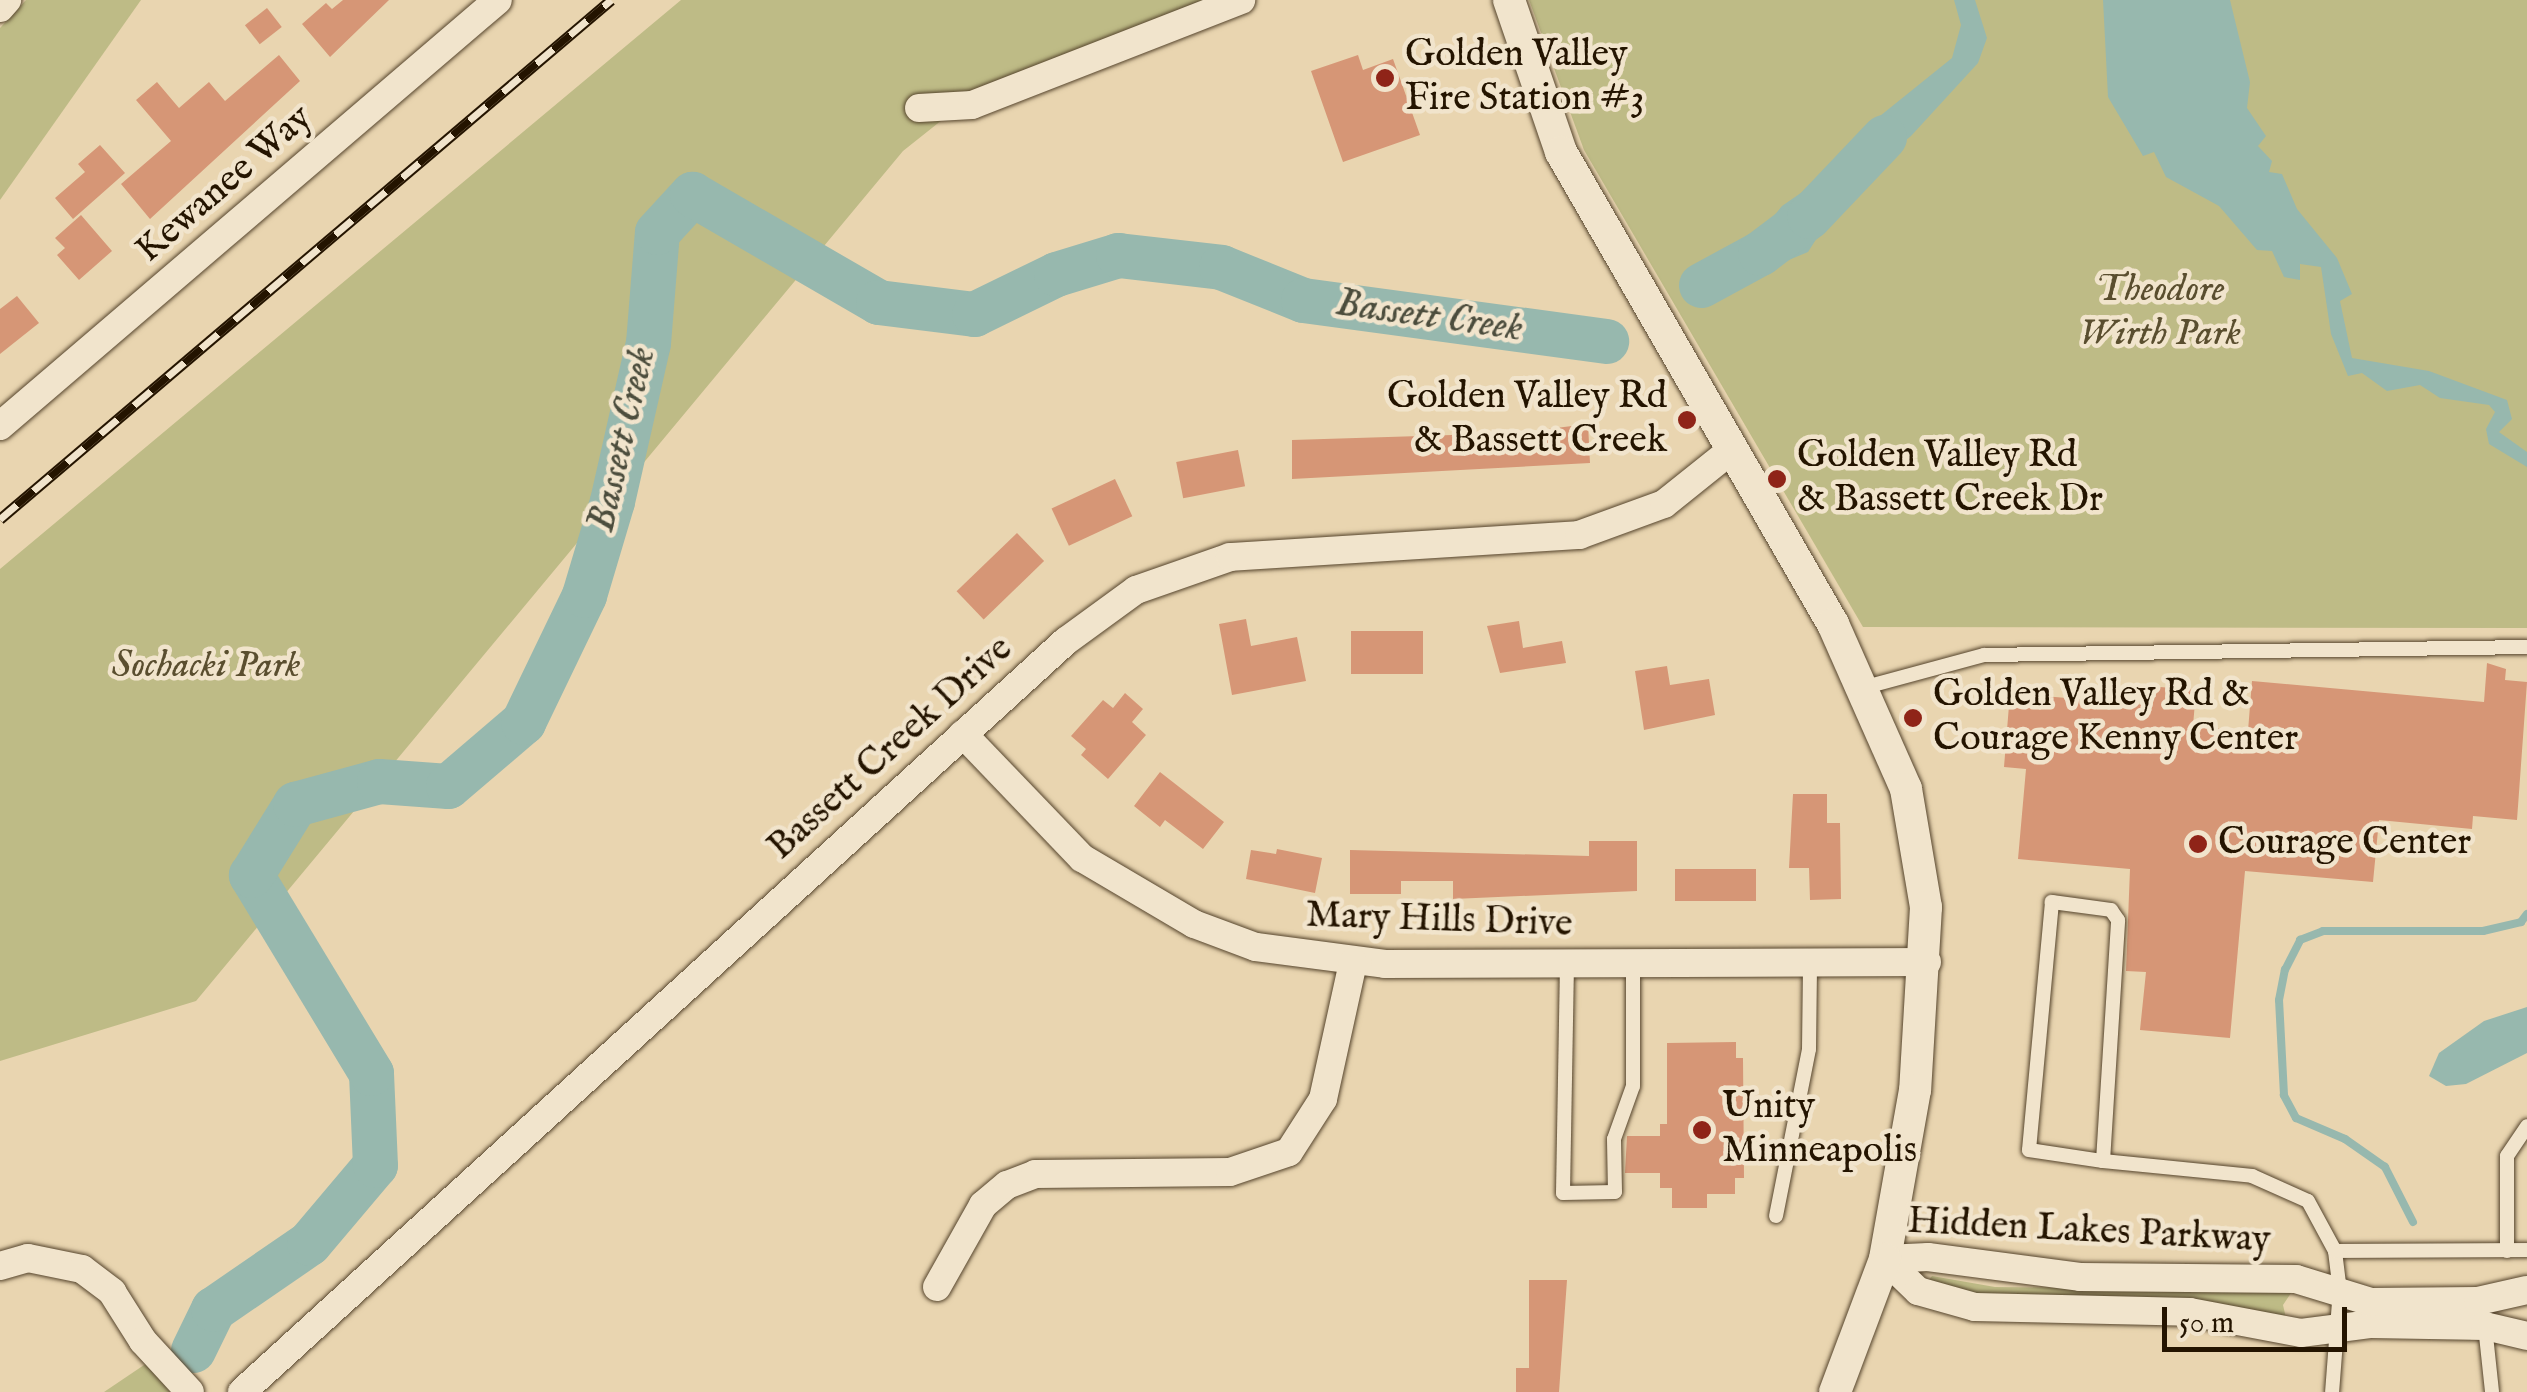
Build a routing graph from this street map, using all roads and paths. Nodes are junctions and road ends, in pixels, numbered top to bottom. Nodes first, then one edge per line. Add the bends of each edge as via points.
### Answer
1 (7, 0) edge
2 (498, 0) edge
3 (1241, 0) edge
4 (1509, 0) edge
5 (0, 8) edge
6 (920, 108) dead end
7 (0, 426) edge
8 (1730, 452) junction
9 (2527, 648) edge
10 (1866, 687) junction
11 (963, 734) junction
12 (1353, 962) junction
13 (1810, 962) junction
14 (1927, 962) junction
15 (1567, 964) junction
16 (1633, 965) junction
17 (2527, 1126) edge
18 (2103, 1161) junction
19 (1776, 1216) dead end
20 (2527, 1250) edge
21 (2334, 1251) junction
22 (2506, 1251) junction
23 (1885, 1259) junction
24 (0, 1266) edge
25 (936, 1287) dead end
26 (2340, 1288) junction
27 (2527, 1290) edge
28 (2481, 1314) junction
29 (2339, 1332) junction
30 (2527, 1336) edge
31 (190, 1392) edge
32 (242, 1392) edge
33 (1835, 1392) edge
34 (2332, 1392) edge
35 (2492, 1392) edge

1 - 5 street
2 - 7 street, Kewanee Way
3 - 6 street via 972,106
4 - 8 street via 1562,152
8 - 10 street
8 - 11 street, Bassett Creek Drive via 1664,504 1578,535 1280,553 1182,570 1096,617
9 - 10 lane via 1984,654
10 - 14 street via 1906,789 1924,888
11 - 12 street, Mary Hills Drive via 1033,814 1136,894 1256,946
11 - 32 street, Bassett Creek Drive
12 - 15 street, Mary Hills Drive
12 - 25 street via 1323,1099 1289,1152 1230,1172 1035,1174 983,1206
13 - 14 street, Mary Hills Drive
13 - 16 street, Mary Hills Drive
13 - 19 lane via 1809,1050
14 - 23 street via 1915,1090
15 - 16 street, Mary Hills Drive
15 - 16 lane via 1563,1193 1614,1192 1614,1139 1633,1086
17 - 22 lane via 2506,1156
18 - 18 lane via 2029,1150 2052,902 2111,910 2118,920
18 - 21 lane via 2285,1185 2308,1201
20 - 22 lane
21 - 22 lane
21 - 26 lane
23 - 26 street, Hidden Lakes Parkway via 1928,1257 2080,1277 2296,1279
23 - 29 street, Hidden Lakes Parkway via 1918,1291 1974,1306 2190,1312 2301,1333
23 - 33 street
24 - 31 street via 28,1258 82,1270 112,1292
26 - 28 street, Hidden Lakes Parkway via 2370,1302
26 - 29 lane
27 - 28 street, Hidden Lakes Parkway
28 - 29 street, Hidden Lakes Parkway
28 - 30 street, Hidden Lakes Parkway
28 - 35 lane
29 - 34 lane

